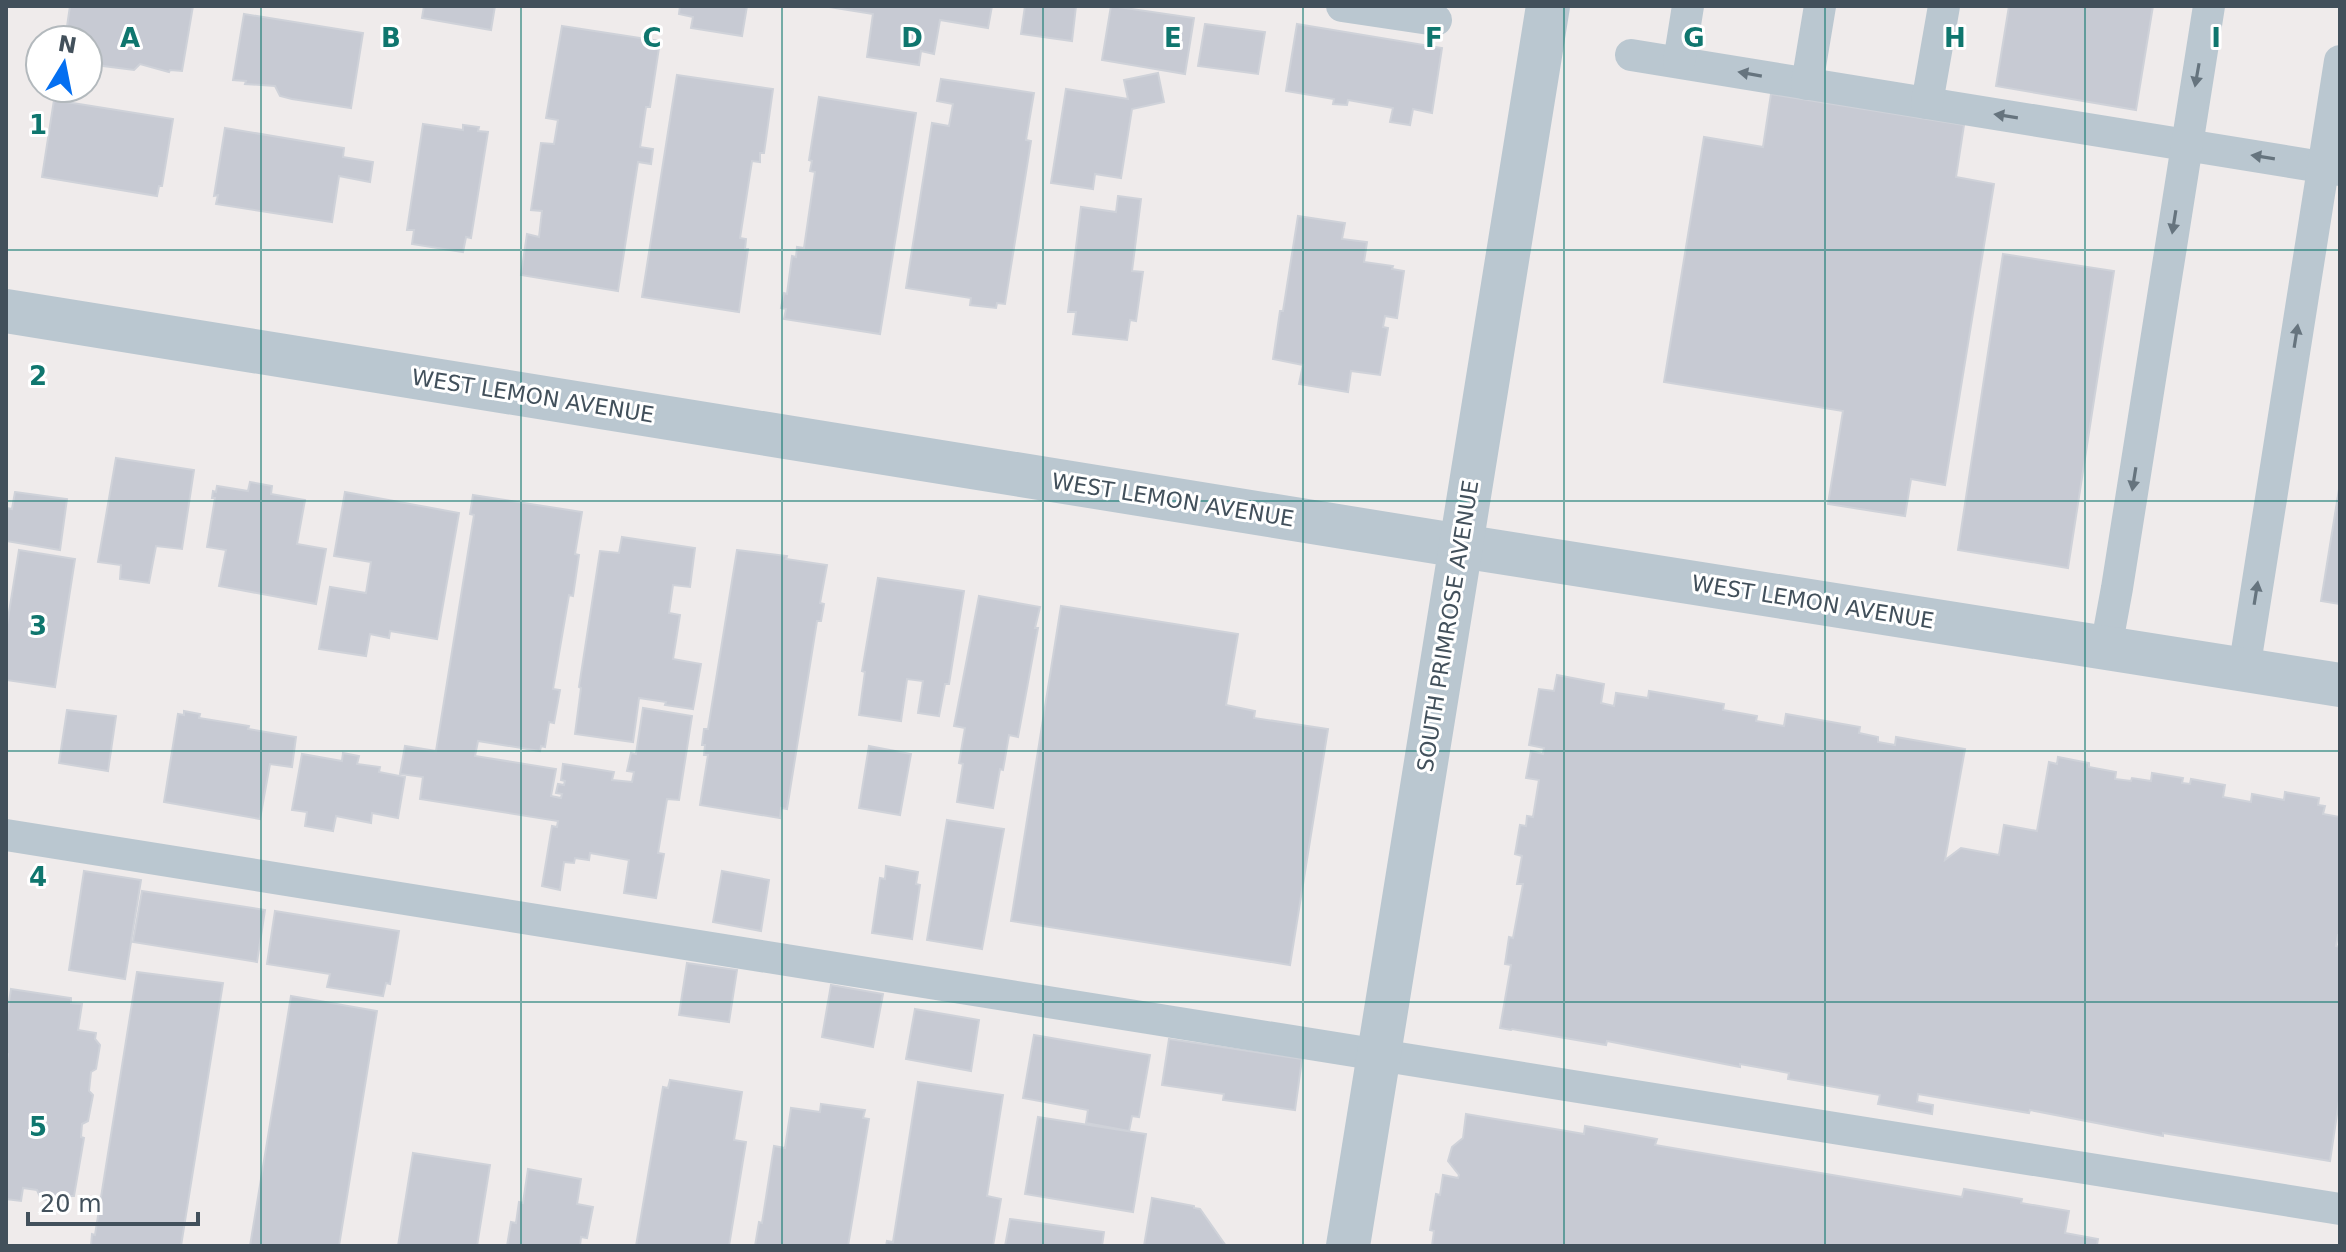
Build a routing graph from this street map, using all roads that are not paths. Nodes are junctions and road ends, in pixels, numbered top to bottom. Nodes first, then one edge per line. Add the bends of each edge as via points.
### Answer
1 (1342, 6) edge
2 (1548, 6) edge
3 (1688, 6) edge
4 (1820, 6) edge
5 (1944, 6) edge
6 (2209, 6) edge
7 (1436, 20) dead end
8 (1631, 55) dead end
9 (2340, 61) edge
10 (1679, 62) junction
11 (1807, 84) junction
12 (1927, 103) junction
13 (2186, 145) junction
14 (2331, 168) edge
15 (6, 311) edge
16 (1461, 546) junction
17 (2106, 648) junction
18 (2244, 670) junction
19 (2340, 685) edge
20 (6, 835) edge
21 (1379, 1055) junction
22 (2340, 1209) edge
23 (1348, 1246) edge

1 - 7 lane
2 - 16 street, SOUTH PRIMROSE AVENUE
3 - 10 lane
4 - 11 lane
5 - 12 lane
6 -> 13 lane
8 - 10 lane
9 - 14 lane
11 -> 10 lane
11 - 12 lane
13 -> 12 lane
14 -> 13 lane
13 -> 17 lane
18 -> 14 lane
15 - 16 street, WEST LEMON AVENUE
16 - 17 street, WEST LEMON AVENUE
16 - 21 street, SOUTH PRIMROSE AVENUE
17 - 18 street, WEST LEMON AVENUE
18 - 19 street, WEST LEMON AVENUE
20 - 21 lane
21 - 22 lane
21 - 23 street, SOUTH PRIMROSE AVENUE

